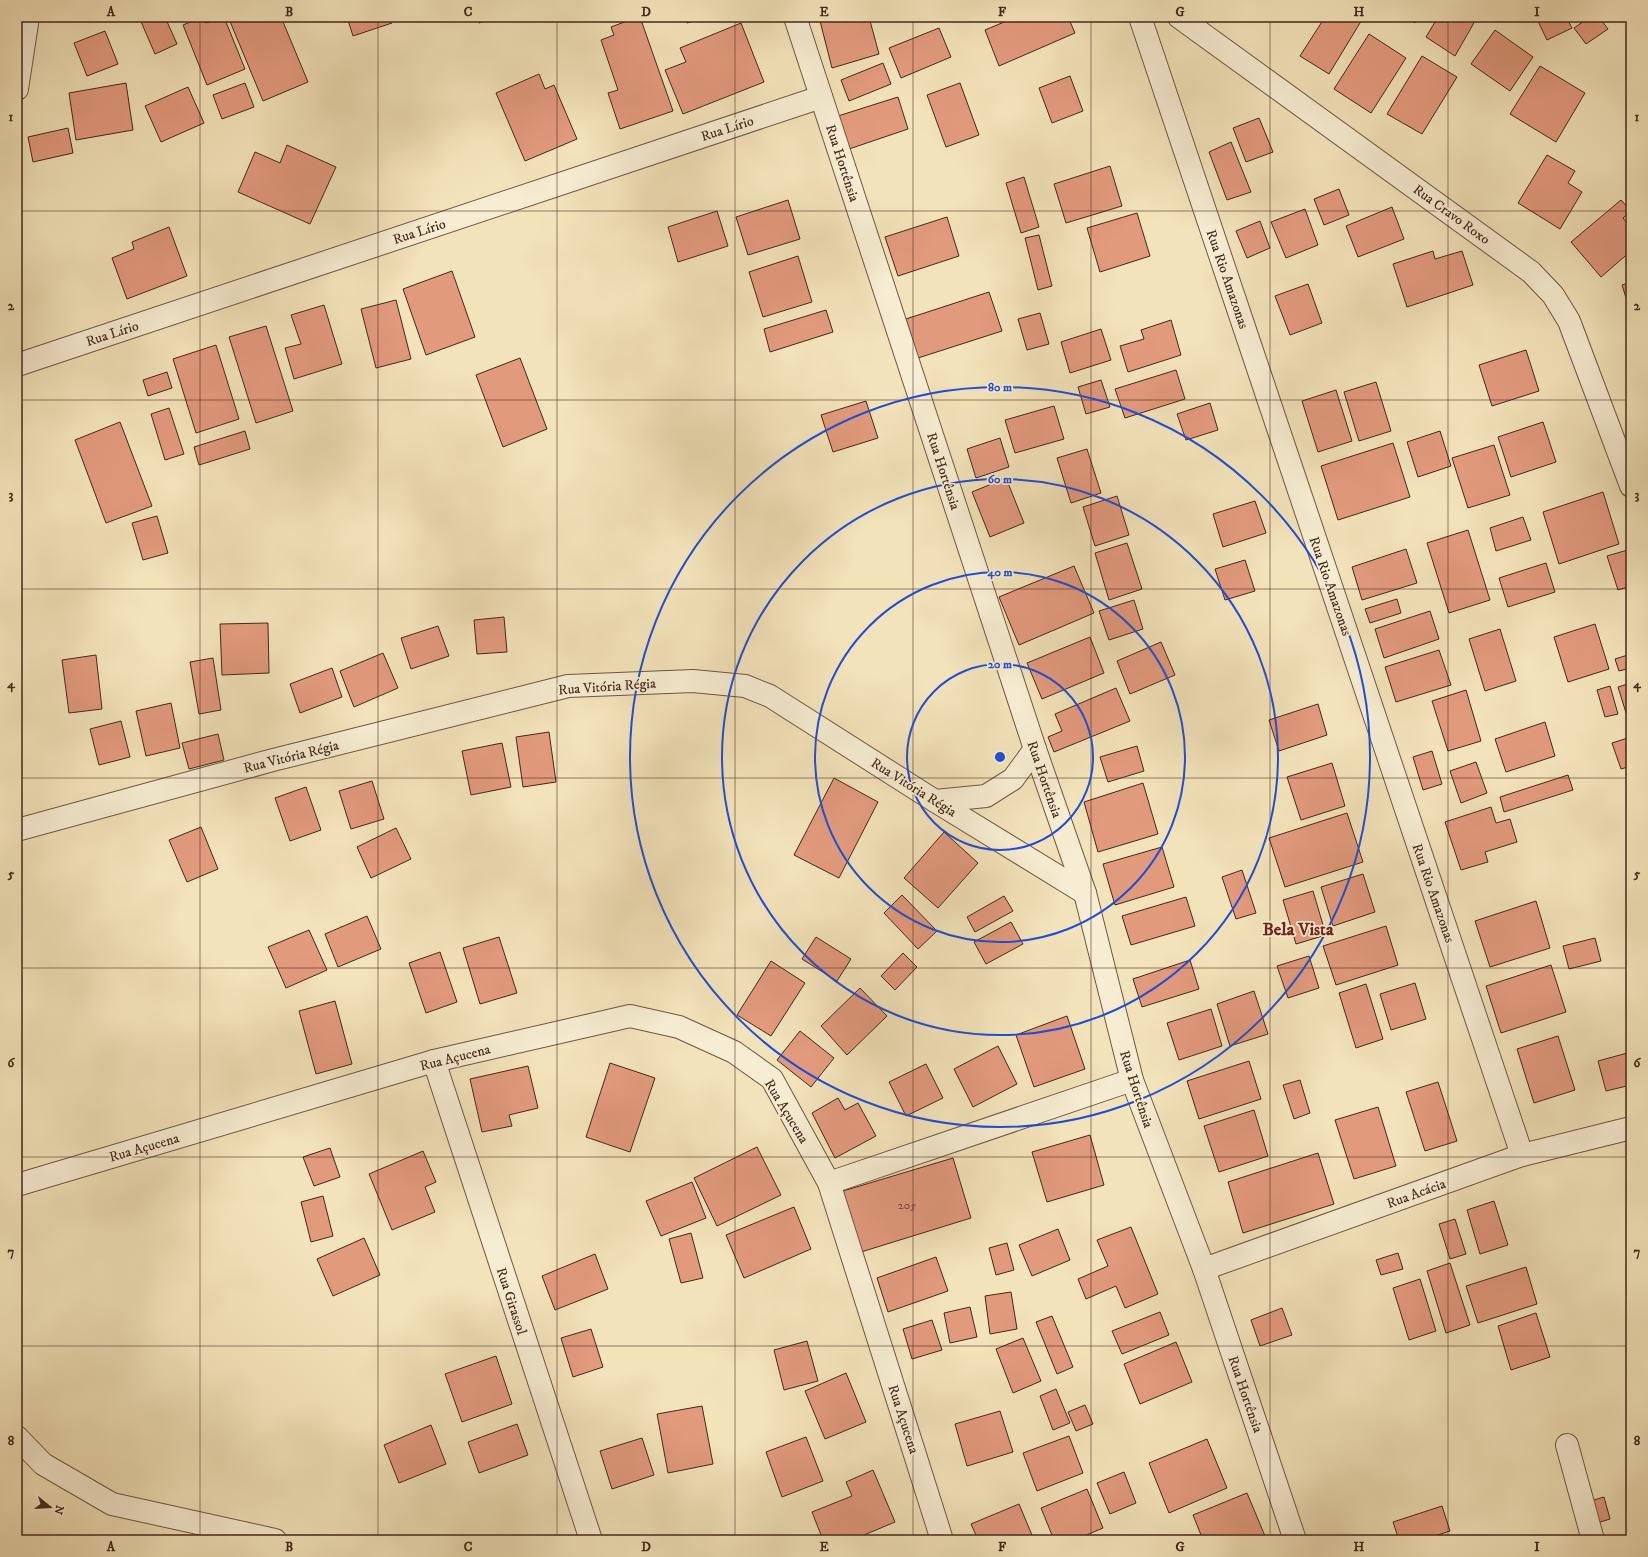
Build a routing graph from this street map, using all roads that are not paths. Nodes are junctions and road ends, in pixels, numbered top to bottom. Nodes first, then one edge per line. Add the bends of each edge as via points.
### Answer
1 (28, 17) edge
2 (795, 17) edge
3 (1140, 17) edge
4 (1179, 17) edge
5 (17, 89) edge
6 (821, 97) junction
7 (17, 365) edge
8 (1631, 486) edge
9 (1035, 749) junction
10 (935, 801) junction
11 (17, 830) edge
12 (1085, 893) junction
13 (434, 1061) junction
14 (1132, 1080) junction
15 (1631, 1128) edge
16 (1522, 1155) junction
17 (829, 1183) junction
18 (17, 1185) edge
19 (1204, 1269) junction
20 (17, 1437) edge
21 (1567, 1445) dead end
22 (275, 1540) edge
23 (591, 1540) edge
24 (942, 1540) edge
25 (1295, 1540) edge
26 (1593, 1540) edge

1 - 5 street
2 - 6 street, Rua Hortênsia
3 - 16 street, Rua Rio Amazonas
4 - 8 street, Rua Cravo Roxo via 1532,272 1553,295 1569,321
6 - 7 street, Rua Lírio
6 - 9 street, Rua Hortênsia
9 - 10 street via 1013,779 986,796
9 - 12 street, Rua Hortênsia
10 - 11 street, Rua Vitória Régia via 770,696 744,686 694,681 568,686 273,760
10 - 12 street, Rua Vitória Régia
12 - 14 street, Rua Hortênsia
13 - 17 street, Rua Açucena via 630,1016 679,1027 734,1052 772,1079
13 - 18 street, Rua Açucena
13 - 23 street, Rua Girassol
14 - 17 street
14 - 19 street, Rua Hortênsia
15 - 16 street, Rua Acácia
16 - 19 street, Rua Acácia
17 - 24 street, Rua Açucena
19 - 25 street, Rua Hortênsia
20 - 22 street via 42,1464 112,1504
21 - 26 street

